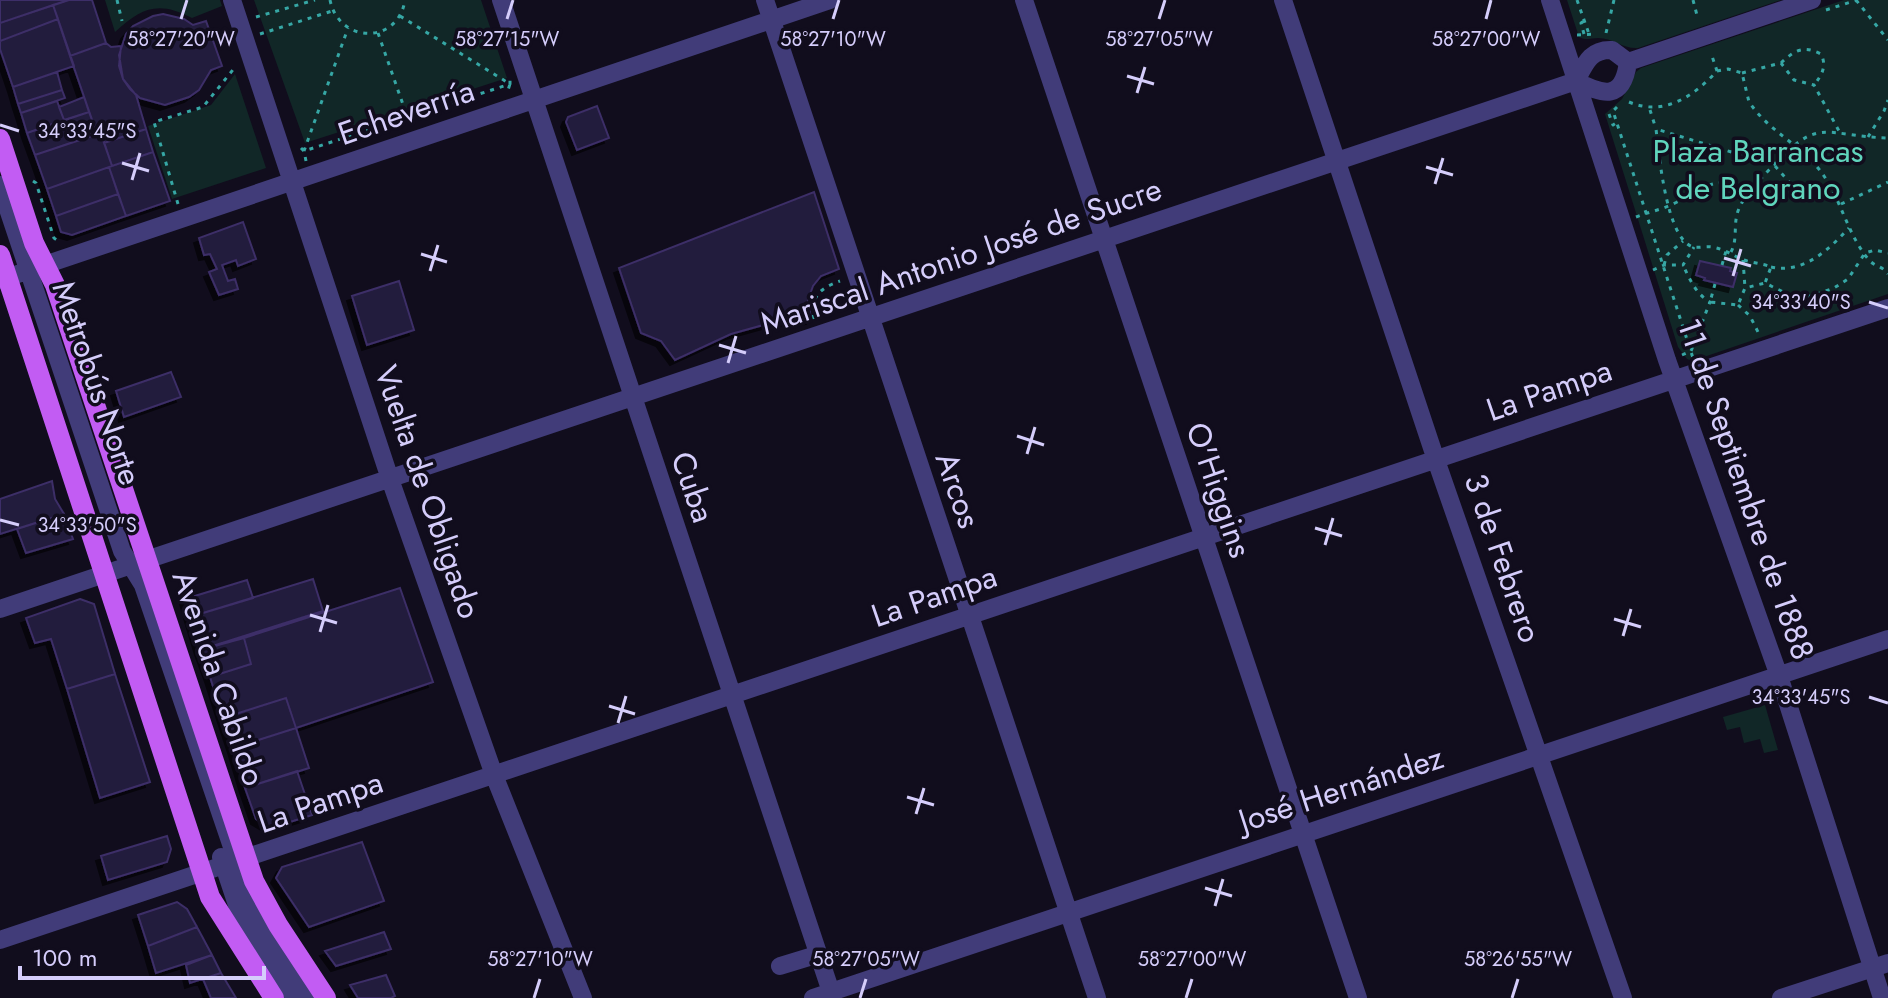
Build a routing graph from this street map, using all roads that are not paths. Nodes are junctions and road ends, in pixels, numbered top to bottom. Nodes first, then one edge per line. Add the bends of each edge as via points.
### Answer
1 (232, 0) edge
2 (501, 0) edge
3 (765, 0) edge
4 (830, 0) edge
5 (1024, 0) edge
6 (1283, 0) edge
7 (1550, 0) edge
8 (1812, 0) edge
9 (771, 20) junction
10 (1628, 62) junction
11 (1576, 81) junction
12 (533, 100) junction
13 (0, 139) edge
14 (1337, 162) junction
15 (290, 183) junction
16 (0, 185) edge
17 (0, 222) edge
18 (1102, 238) junction
19 (0, 255) edge
20 (19, 274) edge
21 (1888, 308) edge
22 (869, 319) junction
23 (1674, 380) junction
24 (632, 398) junction
25 (1436, 460) junction
26 (390, 479) junction
27 (1203, 537) junction
28 (126, 568) junction
29 (0, 609) edge
30 (969, 616) junction
31 (1888, 639) edge
32 (1779, 676) junction
33 (732, 696) junction
34 (1541, 755) junction
35 (494, 775) junction
36 (1302, 834) junction
37 (235, 862) junction
38 (202, 873) junction
39 (1070, 911) junction
40 (0, 940) edge
41 (816, 955) junction
42 (780, 966) dead end
43 (1880, 966) edge
44 (822, 995) edge
45 (274, 998) edge
46 (295, 998) edge
47 (312, 998) edge
48 (326, 998) edge
49 (583, 998) edge
50 (1097, 998) edge
51 (1358, 998) edge
52 (1623, 998) edge
53 (1781, 998) edge
54 (1882, 998) edge

1 - 15 street, Vuelta de Obligado
2 - 12 street, Cuba
3 - 9 street, Arcos
4 - 9 street, Echeverría
5 - 18 street, O'Higgins
6 - 14 street, 3 de Febrero
7 - 11 street, 11 de Septiembre de 1888
8 - 10 street
9 - 12 street, Echeverría
9 - 22 street, Arcos
10 - 11 street via 1612,50 1597,51
10 - 11 street via 1623,83 1611,92
11 - 14 street, Mariscal Antonio José de Sucre
11 - 23 street, 11 de Septiembre de 1888
12 - 15 street, Echeverría
12 - 24 street, Cuba
13 - 20 main road, Avenida Cabildo via 34,243
14 - 18 street, Mariscal Antonio José de Sucre
14 - 25 street, 3 de Febrero
15 - 20 street, Echeverría
15 - 26 street, Vuelta de Obligado
16 - 20 street
17 - 20 street
18 - 22 street, Mariscal Antonio José de Sucre
18 - 27 street, O'Higgins
19 - 20 main road, Avenida Cabildo
20 - 28 main road, Avenida Cabildo
20 - 28 main road, Avenida Cabildo via 55,285
21 - 23 street, La Pampa
22 - 24 street, Mariscal Antonio José de Sucre
22 - 30 street, Arcos
23 - 25 street, La Pampa
23 - 32 street, 11 de Septiembre de 1888
24 - 26 street, Mariscal Antonio José de Sucre
24 - 33 street, Cuba
25 - 27 street, La Pampa
25 - 34 street, 3 de Febrero
26 - 28 street, Mariscal Antonio José de Sucre
26 - 35 street, Vuelta de Obligado
27 - 30 street, La Pampa
27 - 36 street, O'Higgins
28 - 29 street, Mariscal Antonio José de Sucre
28 - 37 main road, Avenida Cabildo
28 - 37 street
28 - 38 main road, Avenida Cabildo
30 - 33 street, La Pampa
30 - 39 street, Arcos
31 - 32 street, José Hernández
32 - 34 street, José Hernández
32 - 43 street, 11 de Septiembre de 1888
33 - 35 street, La Pampa
33 - 41 street, Cuba
34 - 36 street, José Hernández
34 - 52 street, 3 de Febrero
35 - 37 street, La Pampa
35 - 49 street, Vuelta de Obligado
36 - 39 street, José Hernández
36 - 51 street, O'Higgins
37 - 38 street, La Pampa
37 - 46 street via 240,914
37 - 47 street via 254,909
37 - 48 main road, Avenida Cabildo
38 - 40 street, La Pampa
38 - 45 main road, Avenida Cabildo via 220,916
39 - 44 street, José Hernández
39 - 50 street, Arcos
41 - 42 street
41 - 44 street, Cuba
43 - 53 street
43 - 54 street, 11 de Septiembre de 1888

